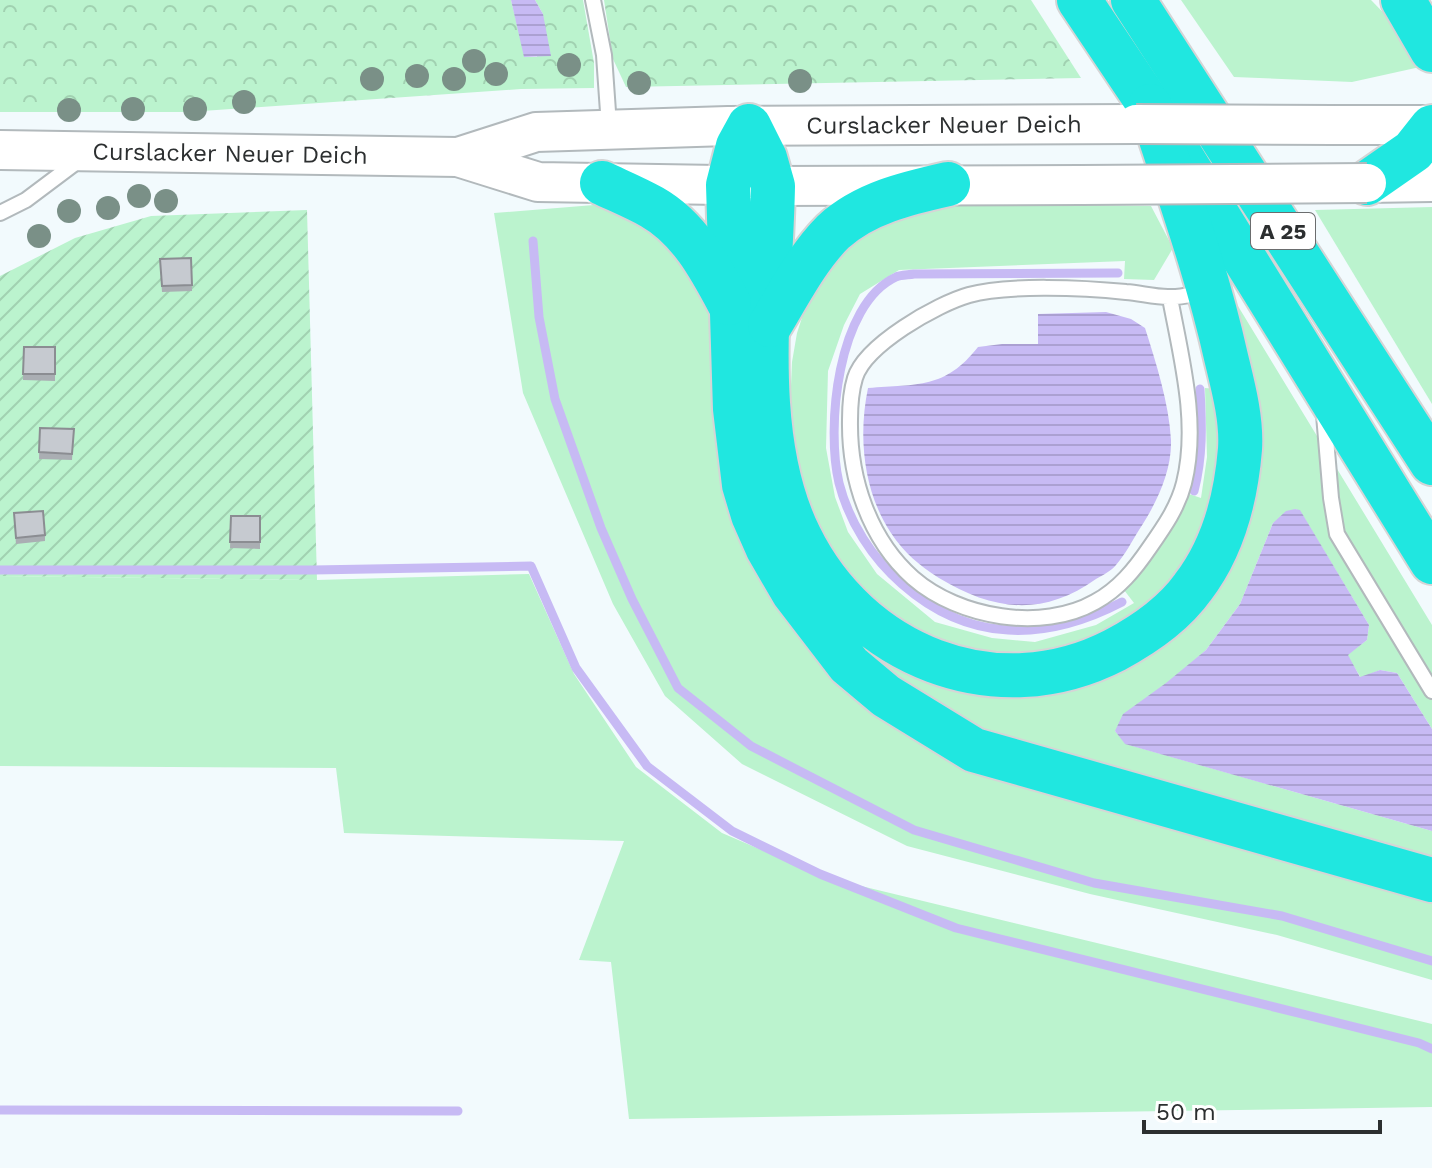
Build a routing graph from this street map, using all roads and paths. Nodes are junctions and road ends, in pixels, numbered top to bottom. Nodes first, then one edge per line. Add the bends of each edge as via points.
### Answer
1 (593, 0) edge
2 (1079, 0) edge
3 (1133, 0) edge
4 (1405, 0) edge
5 (1432, 17) edge
6 (1432, 50) edge
7 (1150, 106) junction
8 (749, 126) junction
9 (1432, 126) edge
10 (609, 128) junction
11 (0, 150) edge
12 (92, 151) junction
13 (458, 157) junction
14 (1432, 182) edge
15 (602, 183) junction
16 (1367, 183) junction
17 (948, 184) junction
18 (728, 185) junction
19 (773, 186) junction
20 (0, 213) edge
21 (1189, 294) junction
22 (751, 318) junction
23 (1322, 386) junction
24 (1432, 463) edge
25 (1432, 562) edge
26 (1432, 691) edge
27 (1432, 880) edge

1 - 10 lane via 604,55
2 - 7 highway, A 25
3 - 24 highway, A 25
4 - 5 highway
4 - 6 highway
7 - 21 highway
7 - 23 highway, A 25
8 - 9 street, Curslacker Neuer Deich, bridge
8 - 10 street, Curslacker Neuer Deich
8 - 18 highway
8 - 19 highway
9 - 16 highway via 1413,151
10 - 13 street, Curslacker Neuer Deich via 536,132
11 - 12 street, Curslacker Neuer Deich
12 - 13 street, Curslacker Neuer Deich
12 - 20 lane
13 - 15 street, Curslacker Neuer Deich via 538,182
14 - 16 street, Curslacker Neuer Deich
15 - 18 street, Curslacker Neuer Deich
15 - 22 highway via 655,208 676,226
16 - 17 street, Curslacker Neuer Deich, bridge
17 - 19 street, Curslacker Neuer Deich
17 - 22 highway via 879,203 855,216
18 - 19 street, Curslacker Neuer Deich
18 - 22 highway
19 - 22 highway
21 - 21 lane via 1012,289 969,295 921,317 871,351 855,377 850,410 854,471 875,529 914,579 970,609 1031,618 1078,611 1118,587 1171,516 1184,484
21 - 22 highway via 1235,393 1240,446 1225,526 1192,590 1164,619 1099,658 1036,675 948,667 906,650 872,629 828,584 787,507 772,455 768,396
22 - 27 highway via 738,449 753,515 793,592 824,635 886,696 974,750
23 - 25 highway, A 25
23 - 26 lane via 1337,534

